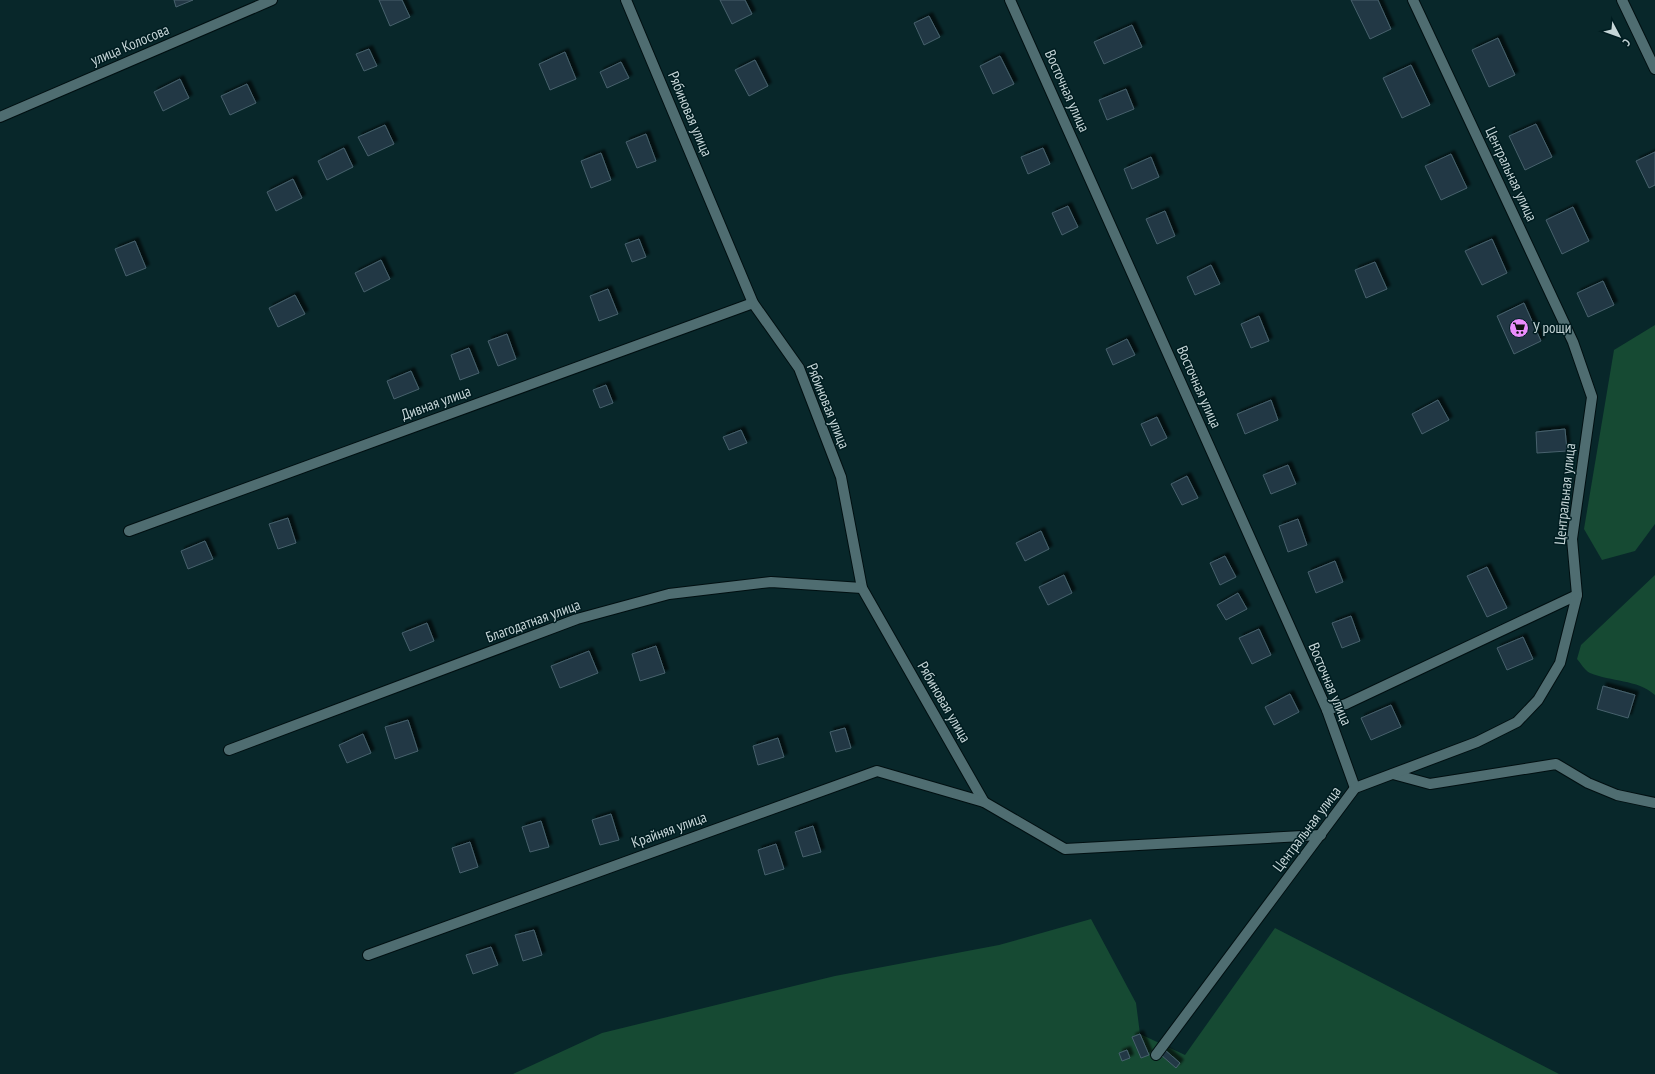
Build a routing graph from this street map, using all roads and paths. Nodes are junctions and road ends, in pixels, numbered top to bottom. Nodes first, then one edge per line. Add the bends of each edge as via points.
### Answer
1 (272, 0) edge
2 (626, 0) edge
3 (1010, 0) edge
4 (1413, 0) edge
5 (1622, 0) edge
6 (1655, 69) edge
7 (0, 117) edge
8 (753, 303) junction
9 (129, 531) dead end
10 (862, 588) junction
11 (1577, 595) junction
12 (1327, 710) junction
13 (229, 750) dead end
14 (1393, 774) junction
15 (1355, 788) junction
16 (984, 802) junction
17 (1655, 803) edge
18 (1321, 835) junction
19 (368, 955) dead end
20 (1156, 1055) dead end

1 - 7 street, улица Колосова
2 - 8 street, Рябиновая улица
3 - 12 street, Восточная улица
4 - 11 street, Центральная улица via 1573,342 1592,397 1572,539
5 - 6 street
8 - 9 street, Дивная улица
8 - 10 street, Рябиновая улица via 799,368 840,477
10 - 13 street, Благодатная улица via 771,582 669,594 577,619
10 - 16 street, Рябиновая улица
11 - 12 street via 1346,704
11 - 14 street, Центральная улица via 1560,663 1538,700 1517,722 1477,742
12 - 15 street, Восточная улица
14 - 15 street, Центральная улица
14 - 17 street via 1430,784 1556,764 1588,783 1617,795
15 - 18 street, Центральная улица
16 - 18 street, Крайняя улица via 1065,849
16 - 19 street, Крайняя улица via 877,771
18 - 20 street, Центральная улица

